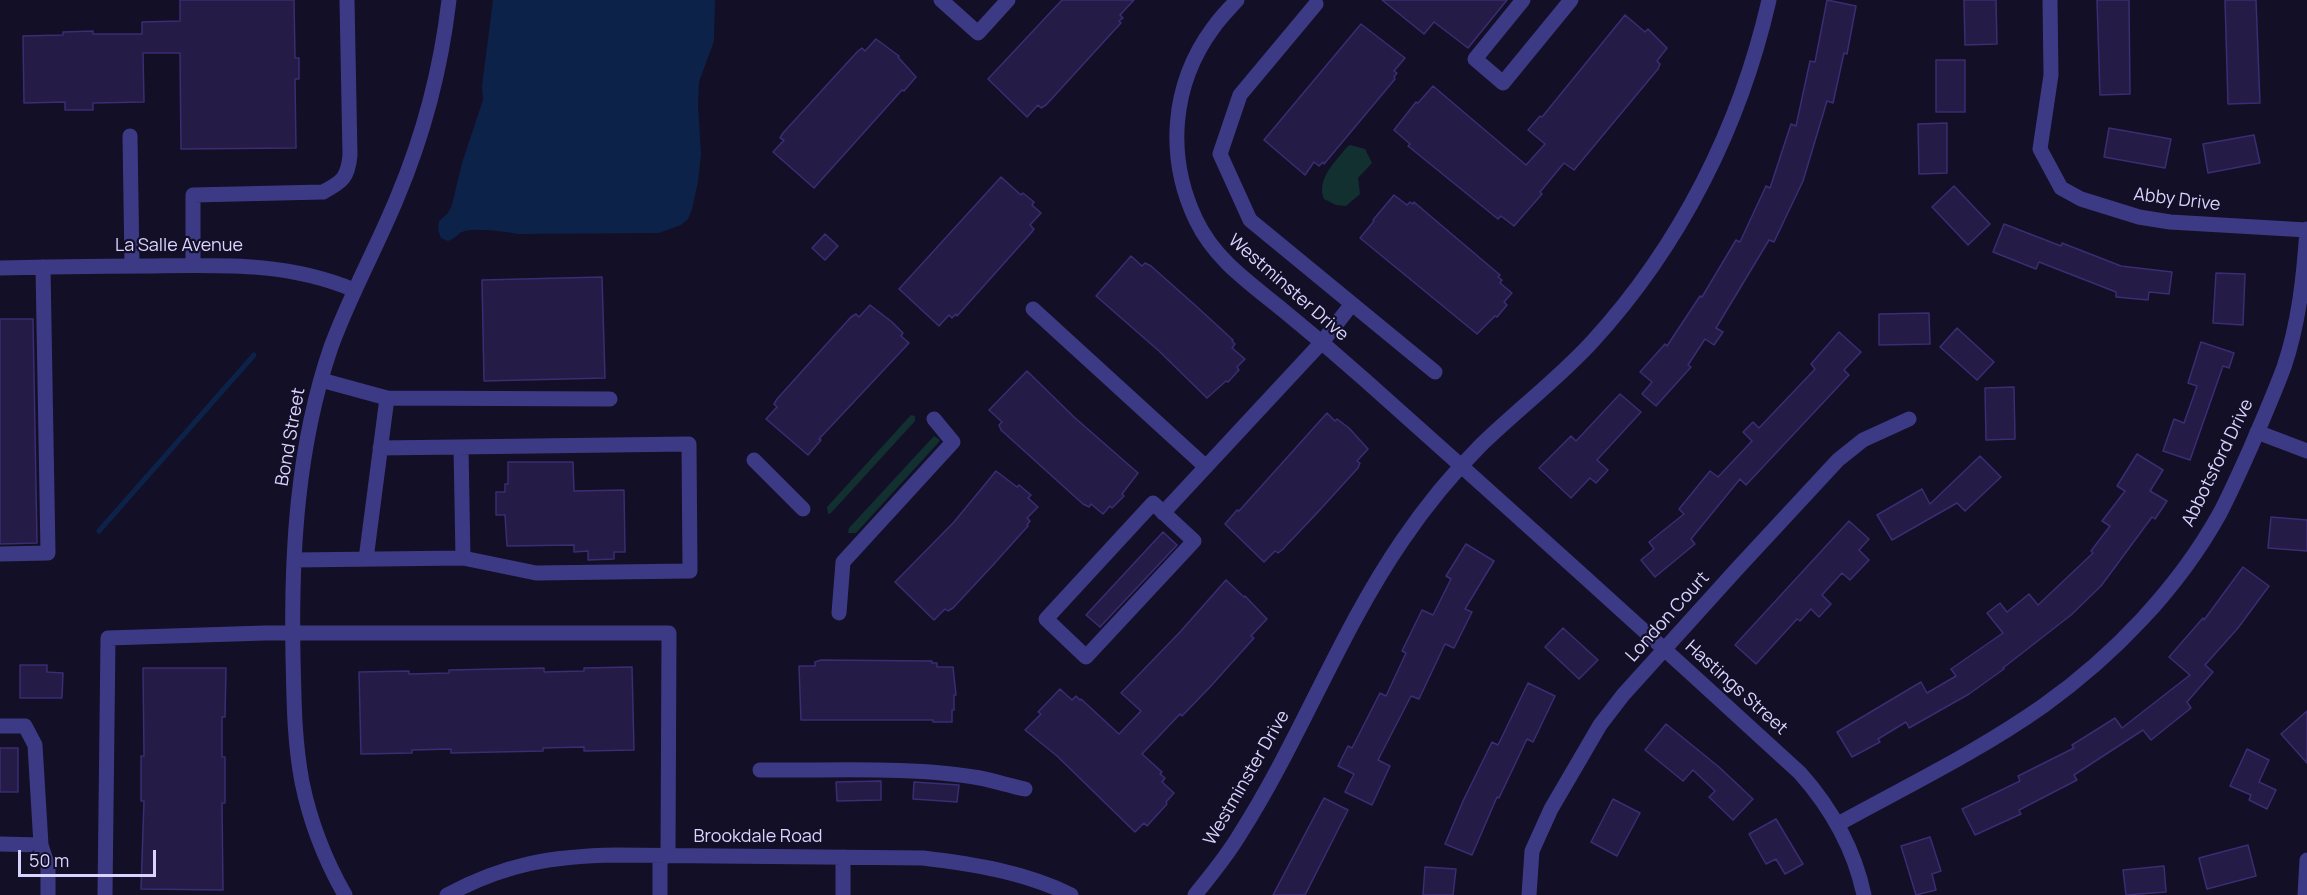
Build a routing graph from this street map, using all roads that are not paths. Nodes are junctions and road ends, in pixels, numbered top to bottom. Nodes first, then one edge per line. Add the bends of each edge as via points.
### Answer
1 (347, 0) edge
2 (449, 0) edge
3 (941, 0) edge
4 (1008, 0) edge
5 (1237, 0) edge
6 (1523, 0) edge
7 (1571, 0) edge
8 (1769, 0) edge
9 (2050, 0) edge
10 (1316, 1) edge
11 (130, 136) dead end
12 (2307, 230) edge
13 (193, 265) junction
14 (132, 266) junction
15 (43, 267) junction
16 (0, 268) edge
17 (354, 290) junction
18 (1352, 304) junction
19 (1033, 309) dead end
20 (1322, 342) junction
21 (1435, 372) dead end
22 (321, 380) junction
23 (387, 398) junction
24 (610, 399) dead end
25 (934, 419) dead end
26 (1909, 419) dead end
27 (2257, 432) junction
28 (461, 447) junction
29 (380, 448) junction
30 (2307, 451) edge
31 (754, 460) dead end
32 (1462, 466) junction
33 (1206, 467) junction
34 (803, 508) dead end
35 (1163, 513) junction
36 (0, 554) edge
37 (463, 558) junction
38 (294, 560) junction
39 (366, 560) junction
40 (839, 613) dead end
41 (292, 634) junction
42 (1664, 650) junction
43 (0, 726) edge
44 (760, 770) dead end
45 (1025, 789) dead end
46 (1838, 824) junction
47 (0, 844) edge
48 (41, 845) junction
49 (664, 856) junction
50 (843, 857) junction
51 (2307, 860) edge
52 (48, 895) edge
53 (105, 895) edge
54 (345, 895) edge
55 (447, 895) edge
56 (660, 895) edge
57 (843, 895) edge
58 (1071, 895) edge
59 (1195, 895) edge
60 (1529, 895) edge
61 (1864, 895) edge
62 (2305, 895) edge

1 - 13 street via 350,155 349,168 341,182 322,192 193,195
2 - 17 street, Bond Street via 444,39 421,135 397,199
3 - 4 street via 978,33
5 - 20 street, Westminster Drive via 1212,29 1186,76 1178,110 1176,146 1183,187 1212,249
6 - 7 street via 1475,59 1503,82
8 - 32 street, Westminster Drive via 1736,110 1697,194 1668,244 1592,342
9 - 12 street, Abby Drive via 2051,75 2040,149 2061,188 2081,199 2139,218
10 - 18 street via 1240,95 1221,154 1250,220
11 - 14 street
12 - 27 street, Abbotsford Drive via 2305,269 2295,323 2284,366
13 - 14 street, La Salle Avenue
13 - 17 street, La Salle Avenue via 274,267
14 - 15 street, La Salle Avenue
15 - 16 street, La Salle Avenue
15 - 36 street via 48,553
17 - 22 street, Bond Street
18 - 20 street
18 - 21 street
19 - 33 street
20 - 32 street, Westminster Drive
20 - 33 street
22 - 23 street
22 - 38 street, Bond Street via 303,466
23 - 24 street
23 - 29 street
25 - 40 street via 953,442 843,562
26 - 42 street, London Court via 1863,440 1838,460
27 - 30 street
27 - 46 street, Abbotsford Drive via 2220,513 2202,541 2175,579 2116,644 2081,676 1990,741
28 - 29 street
28 - 37 street
28 - 37 street via 689,444 690,571 536,573
29 - 39 street
31 - 34 street
32 - 42 street, Hastings Street
32 - 59 street, Westminster Drive via 1402,540 1370,592 1259,804
33 - 35 street
35 - 35 street via 1194,541 1086,657 1046,619 1153,503
37 - 39 street
38 - 39 street
38 - 41 street, Bond Street
41 - 49 street via 669,633
41 - 53 street via 108,638
41 - 54 street, Bond Street via 295,731 303,784 318,836
42 - 46 street, Hastings Street via 1800,773
42 - 60 street, London Court via 1600,725 1551,808 1532,851
43 - 48 street via 25,726 35,745
44 - 45 street via 954,775
46 - 61 street, Hastings Street
47 - 48 street
48 - 52 street via 48,866
49 - 50 street, Brookdale Road
49 - 55 street, Brookdale Road via 550,858 489,875
49 - 56 street
50 - 57 street
50 - 58 street, Brookdale Road via 966,863
51 - 62 street

